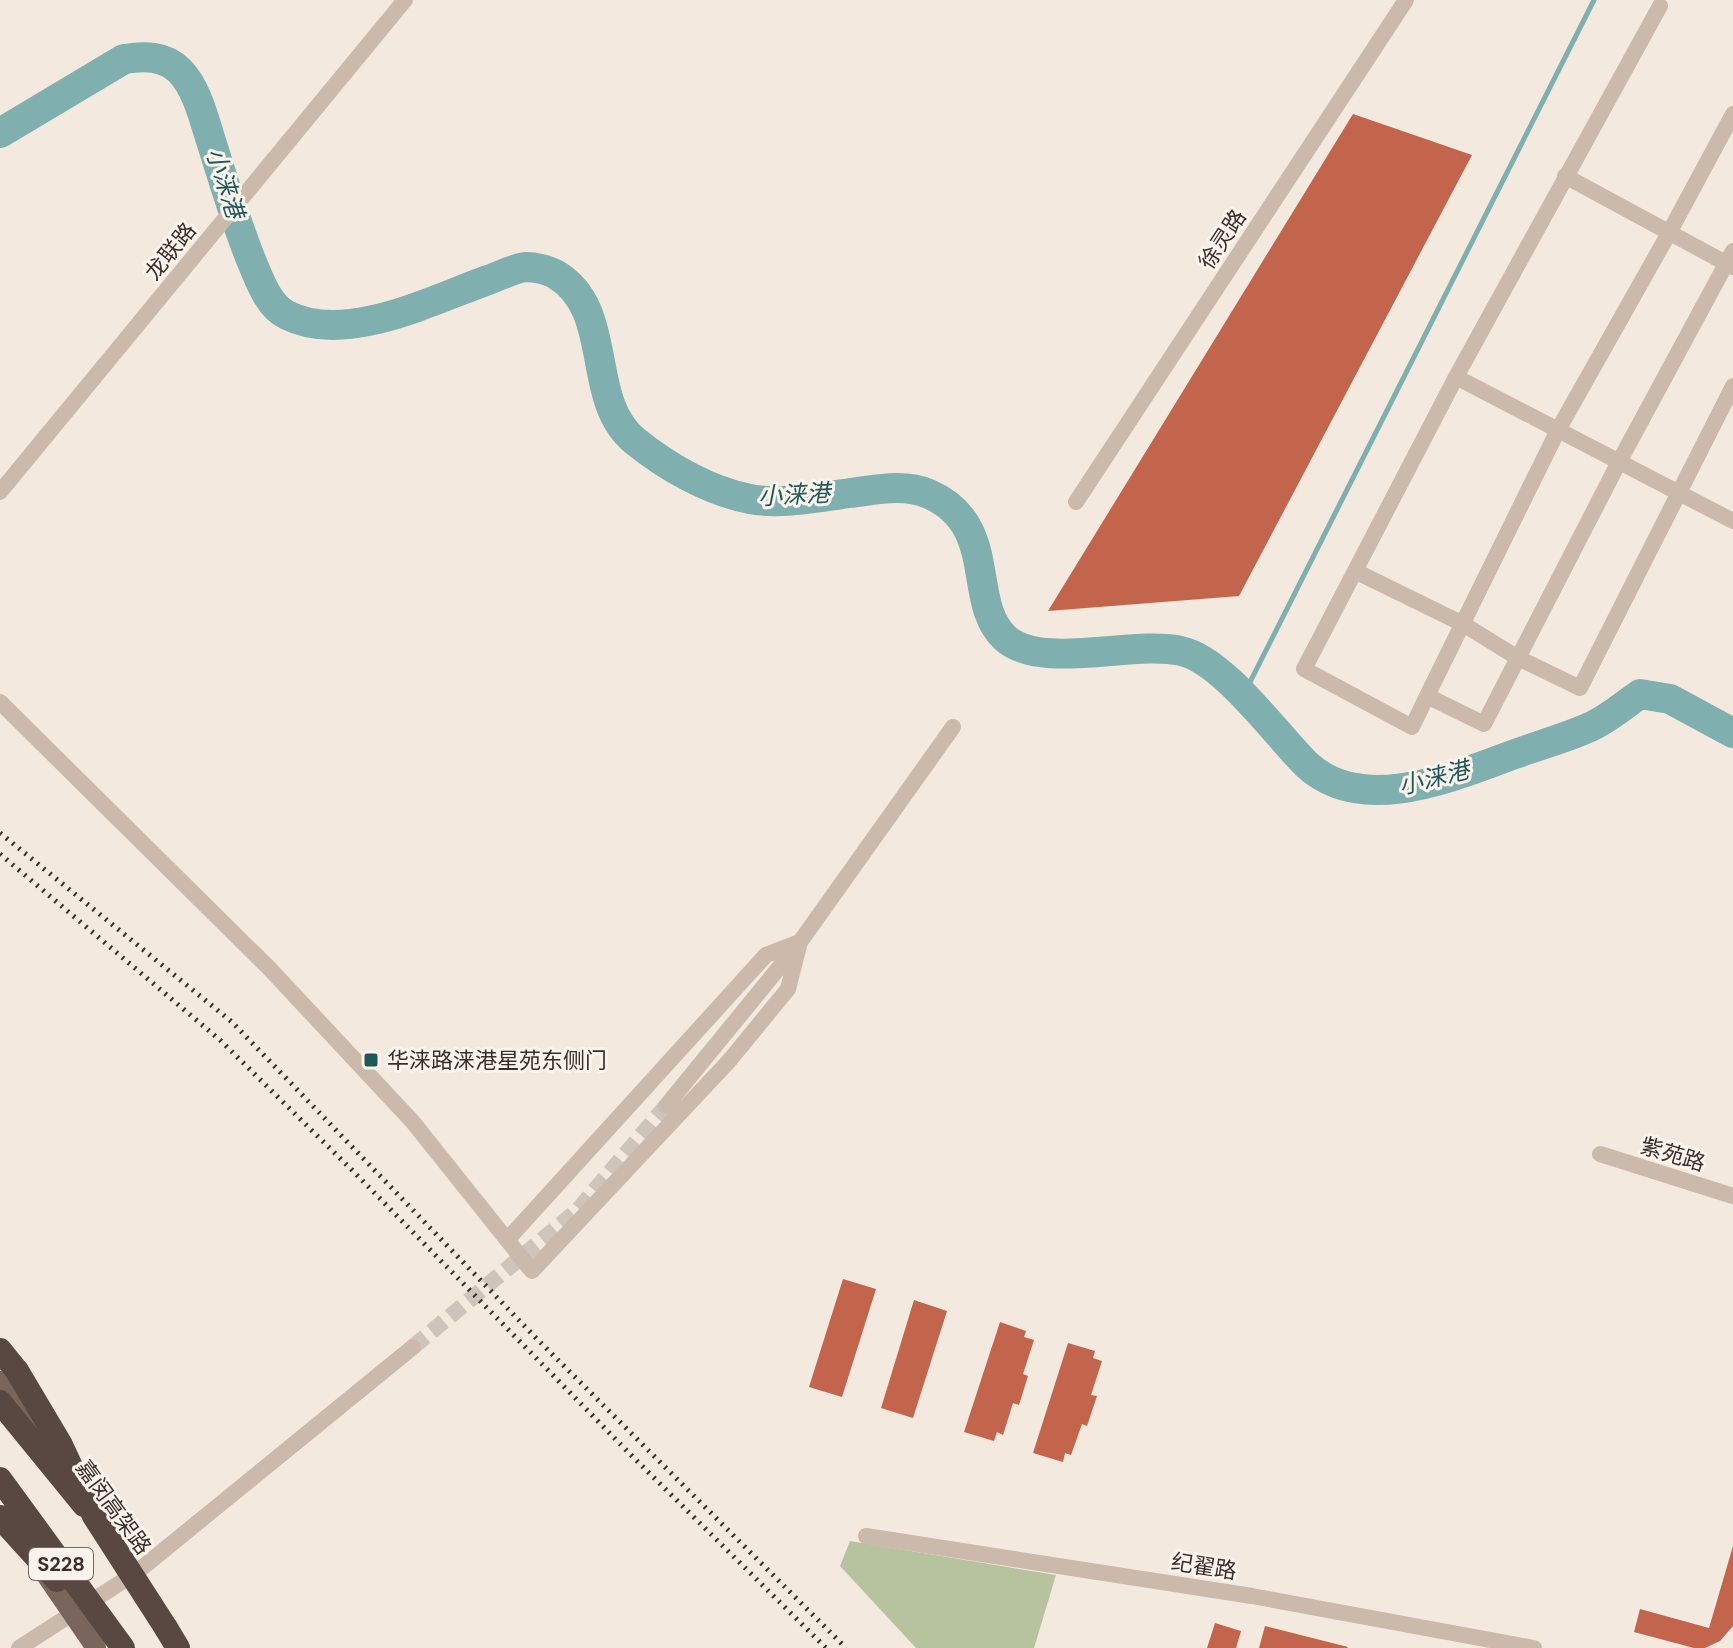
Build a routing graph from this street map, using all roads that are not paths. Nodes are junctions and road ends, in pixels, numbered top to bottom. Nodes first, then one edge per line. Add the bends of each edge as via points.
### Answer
1 (405, 0) edge
2 (1406, 0) edge
3 (1660, 6) dead end
4 (1733, 114) edge
5 (1565, 176) junction
6 (1669, 233) junction
7 (1731, 261) edge
8 (1456, 377) junction
9 (1733, 386) edge
10 (1558, 430) junction
11 (1619, 462) junction
12 (0, 492) edge
13 (1677, 492) junction
14 (1076, 502) dead end
15 (1733, 521) edge
16 (1355, 571) junction
17 (1463, 624) junction
18 (1518, 658) junction
19 (1427, 696) junction
20 (0, 702) edge
21 (953, 727) dead end
22 (800, 942) junction
23 (666, 1106) tunnel mouth
24 (1600, 1154) dead end
25 (1733, 1196) edge
26 (507, 1240) junction
27 (413, 1347) tunnel mouth
28 (0, 1350) edge
29 (0, 1381) edge
30 (0, 1402) edge
31 (0, 1479) edge
32 (0, 1506) edge
33 (94, 1516) junction
34 (0, 1517) edge
35 (866, 1536) dead end
36 (137, 1572) junction
37 (71, 1612) junction
38 (19, 1648) edge
39 (96, 1648) edge
40 (122, 1648) edge
41 (178, 1648) edge
42 (187, 1648) edge
43 (1534, 1648) edge

1 - 12 street, 龙联路
2 - 14 street, 徐灵路
3 - 5 street
4 - 6 street
5 - 6 street
5 - 8 street
6 - 7 street
6 - 10 street
7 - 11 street
8 - 10 street
8 - 16 street
9 - 13 street
10 - 11 street
10 - 17 street
11 - 13 street
11 - 18 street
13 - 15 street
13 - 18 street via 1580,688
16 - 17 street
16 - 19 street via 1304,669 1412,727
17 - 18 street
17 - 19 street
18 - 19 street via 1484,724
20 - 26 street via 279,979 412,1121
21 - 22 street
22 - 23 street
22 - 26 street via 766,955
22 - 26 street via 788,989 729,1061 532,1271
24 - 25 street, 紫苑路
27 - 36 street
28 - 33 highway, bridge via 61,1445
29 - 36 main road via 104,1519
30 - 33 highway, 嘉闵高架路 / S228, bridge
31 - 40 highway, S228, bridge
32 - 37 main road
33 - 41 highway, 嘉闵高架路 / S228, bridge
34 - 40 highway, bridge
35 - 43 street, 纪翟路 via 1252,1596
36 - 37 street
36 - 42 main road
37 - 38 street
37 - 39 main road

